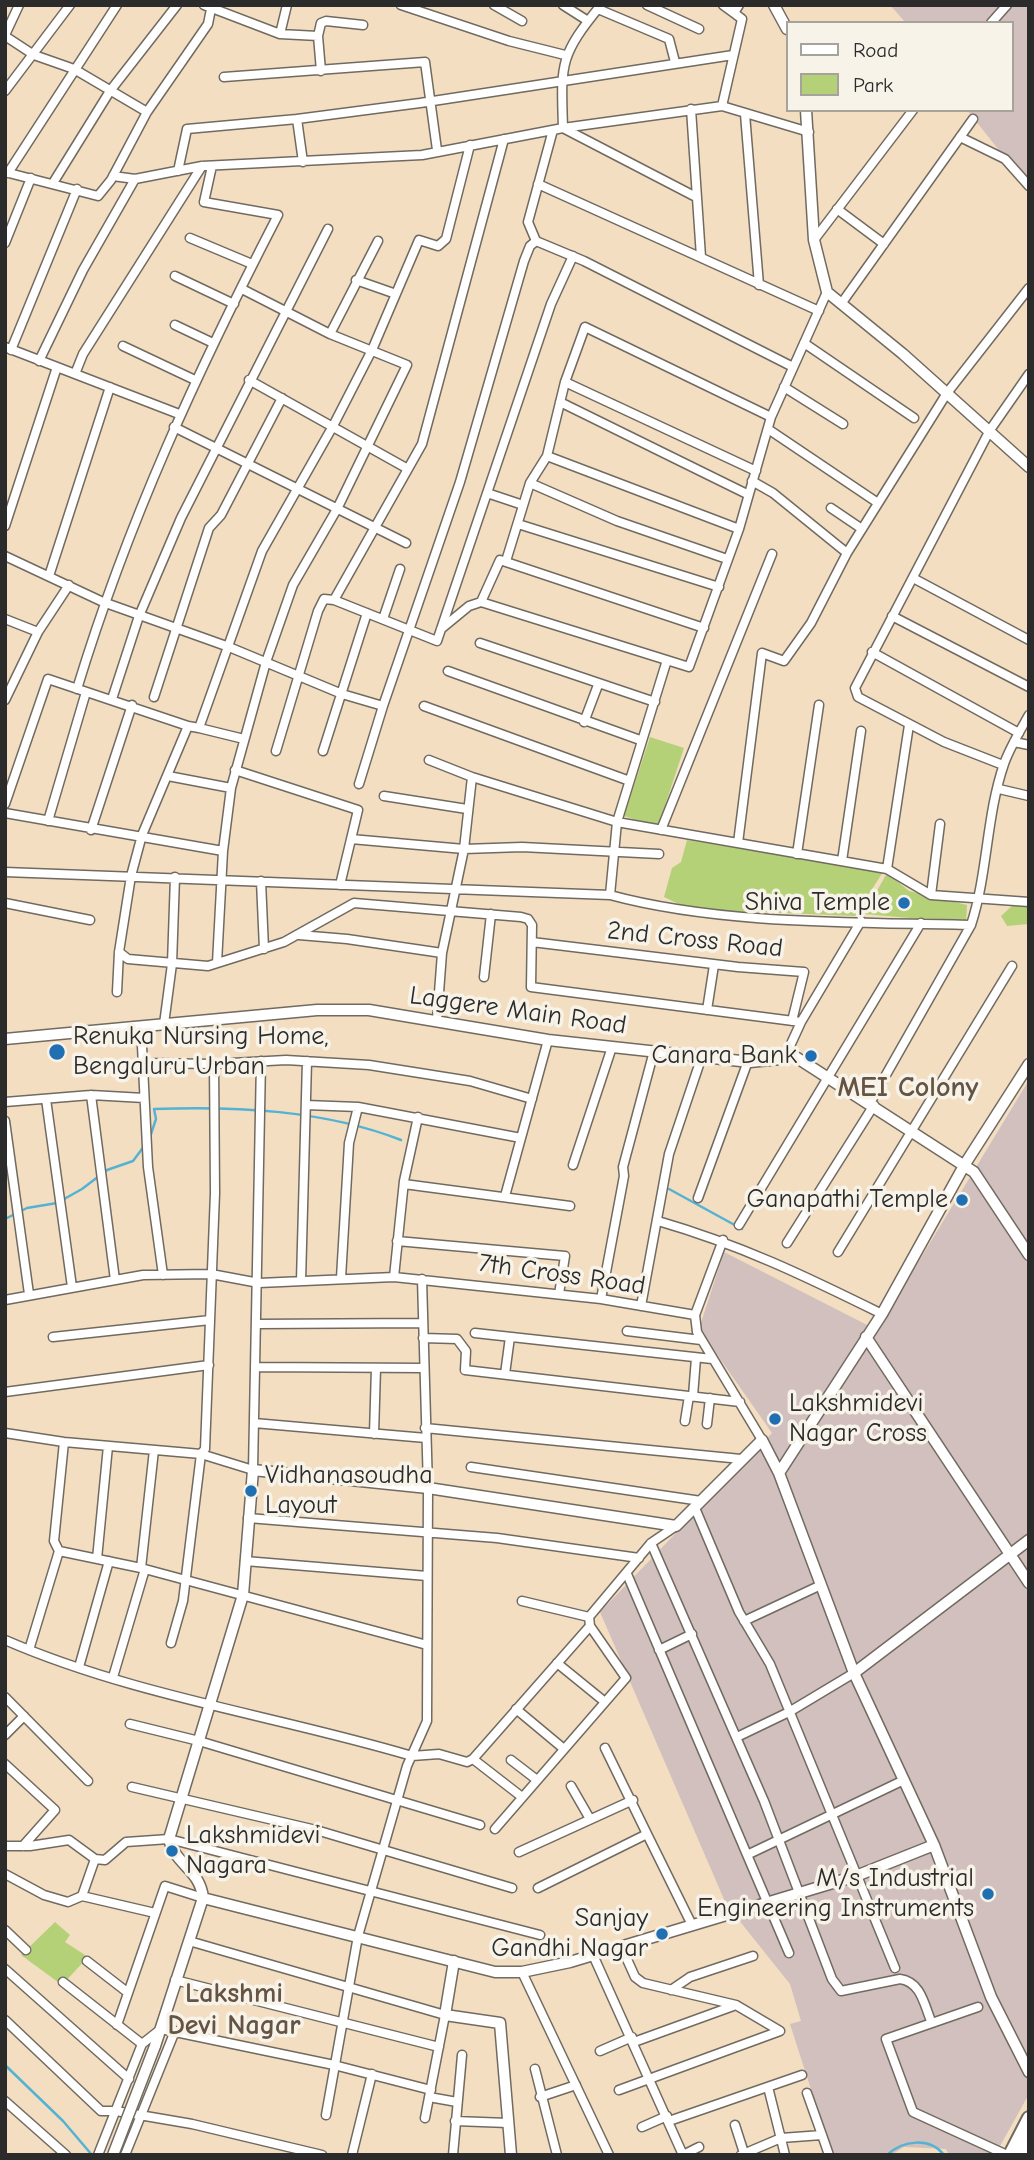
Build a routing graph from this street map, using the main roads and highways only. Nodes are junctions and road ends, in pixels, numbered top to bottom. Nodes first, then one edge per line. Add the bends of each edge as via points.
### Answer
1 (1029, 2118) edge
2 (1029, 2138) edge
3 (1008, 2155) edge
4 (1020, 2155) edge

1 - 3 main road
2 - 4 main road

